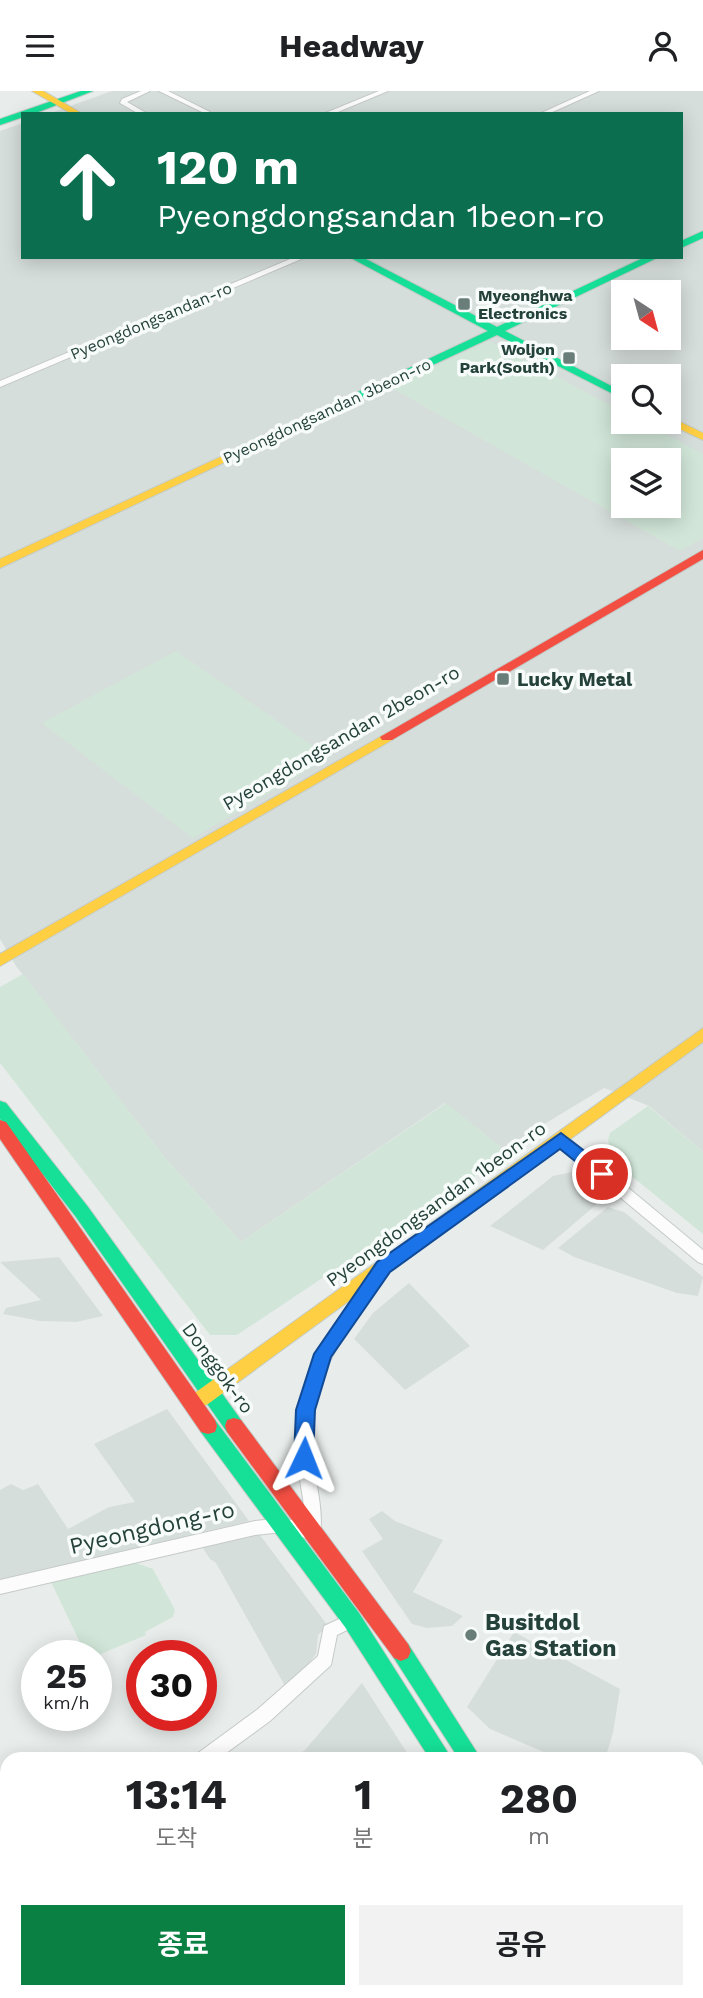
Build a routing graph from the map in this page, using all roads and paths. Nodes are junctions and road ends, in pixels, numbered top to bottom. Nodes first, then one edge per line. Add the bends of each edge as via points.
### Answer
1 (36, 91) edge
2 (89, 91) edge
3 (147, 91) edge
4 (162, 91) edge
5 (368, 91) edge
6 (385, 91) edge
7 (596, 91) edge
8 (376, 95) junction
9 (57, 102) junction
10 (29, 112) edge
11 (75, 112) edge
12 (141, 112) edge
13 (207, 112) edge
14 (331, 112) edge
15 (547, 112) edge
16 (21, 115) edge
17 (0, 122) edge
18 (703, 234) edge
19 (683, 243) edge
20 (297, 259) edge
21 (358, 259) edge
22 (650, 259) edge
23 (498, 331) junction
24 (0, 384) edge
25 (611, 390) edge
26 (681, 426) edge
27 (703, 437) edge
28 (703, 554) edge
29 (0, 564) edge
30 (0, 961) edge
31 (703, 1034) edge
32 (0, 1107) edge
33 (0, 1126) edge
34 (561, 1140) junction
35 (703, 1258) edge
36 (383, 1267) junction
37 (209, 1393) junction
38 (192, 1405) junction
39 (283, 1525) junction
40 (313, 1533) junction
41 (0, 1587) edge
42 (352, 1620) junction
43 (214, 1752) edge
44 (437, 1752) edge
45 (466, 1752) edge

1 - 9 street
2 - 9 street
3 - 12 street via 124,100
4 - 13 street
5 - 8 street
6 - 8 street
7 - 15 street
8 - 14 street
9 - 10 street
9 - 11 street
16 - 17 street
18 - 19 street
20 - 24 street, Pyeongdongsandan-ro
21 - 23 street
22 - 23 street, Pyeongdongsandan 3beon-ro
23 - 25 street
23 - 29 street, Pyeongdongsandan 3beon-ro
26 - 27 street
28 - 30 street, Pyeongdongsandan 2beon-ro
31 - 34 street, Pyeongdongsandan 1beon-ro
32 - 37 street, Donggok-ro via 35,1148
33 - 38 street
34 - 35 street
34 - 36 street, Pyeongdongsandan 1beon-ro
36 - 37 street, Pyeongdongsandan 1beon-ro
36 - 40 street via 323,1354 305,1410 304,1458 314,1507
37 - 38 street, Pyeongdongsandan 1beon-ro
37 - 40 street, Donggok-ro
38 - 39 street
39 - 40 street, Pyeongdong-ro
39 - 41 street, Pyeongdong-ro
39 - 42 street
40 - 45 street, Donggok-ro
42 - 43 street via 330,1631 325,1660 264,1715
42 - 44 street

